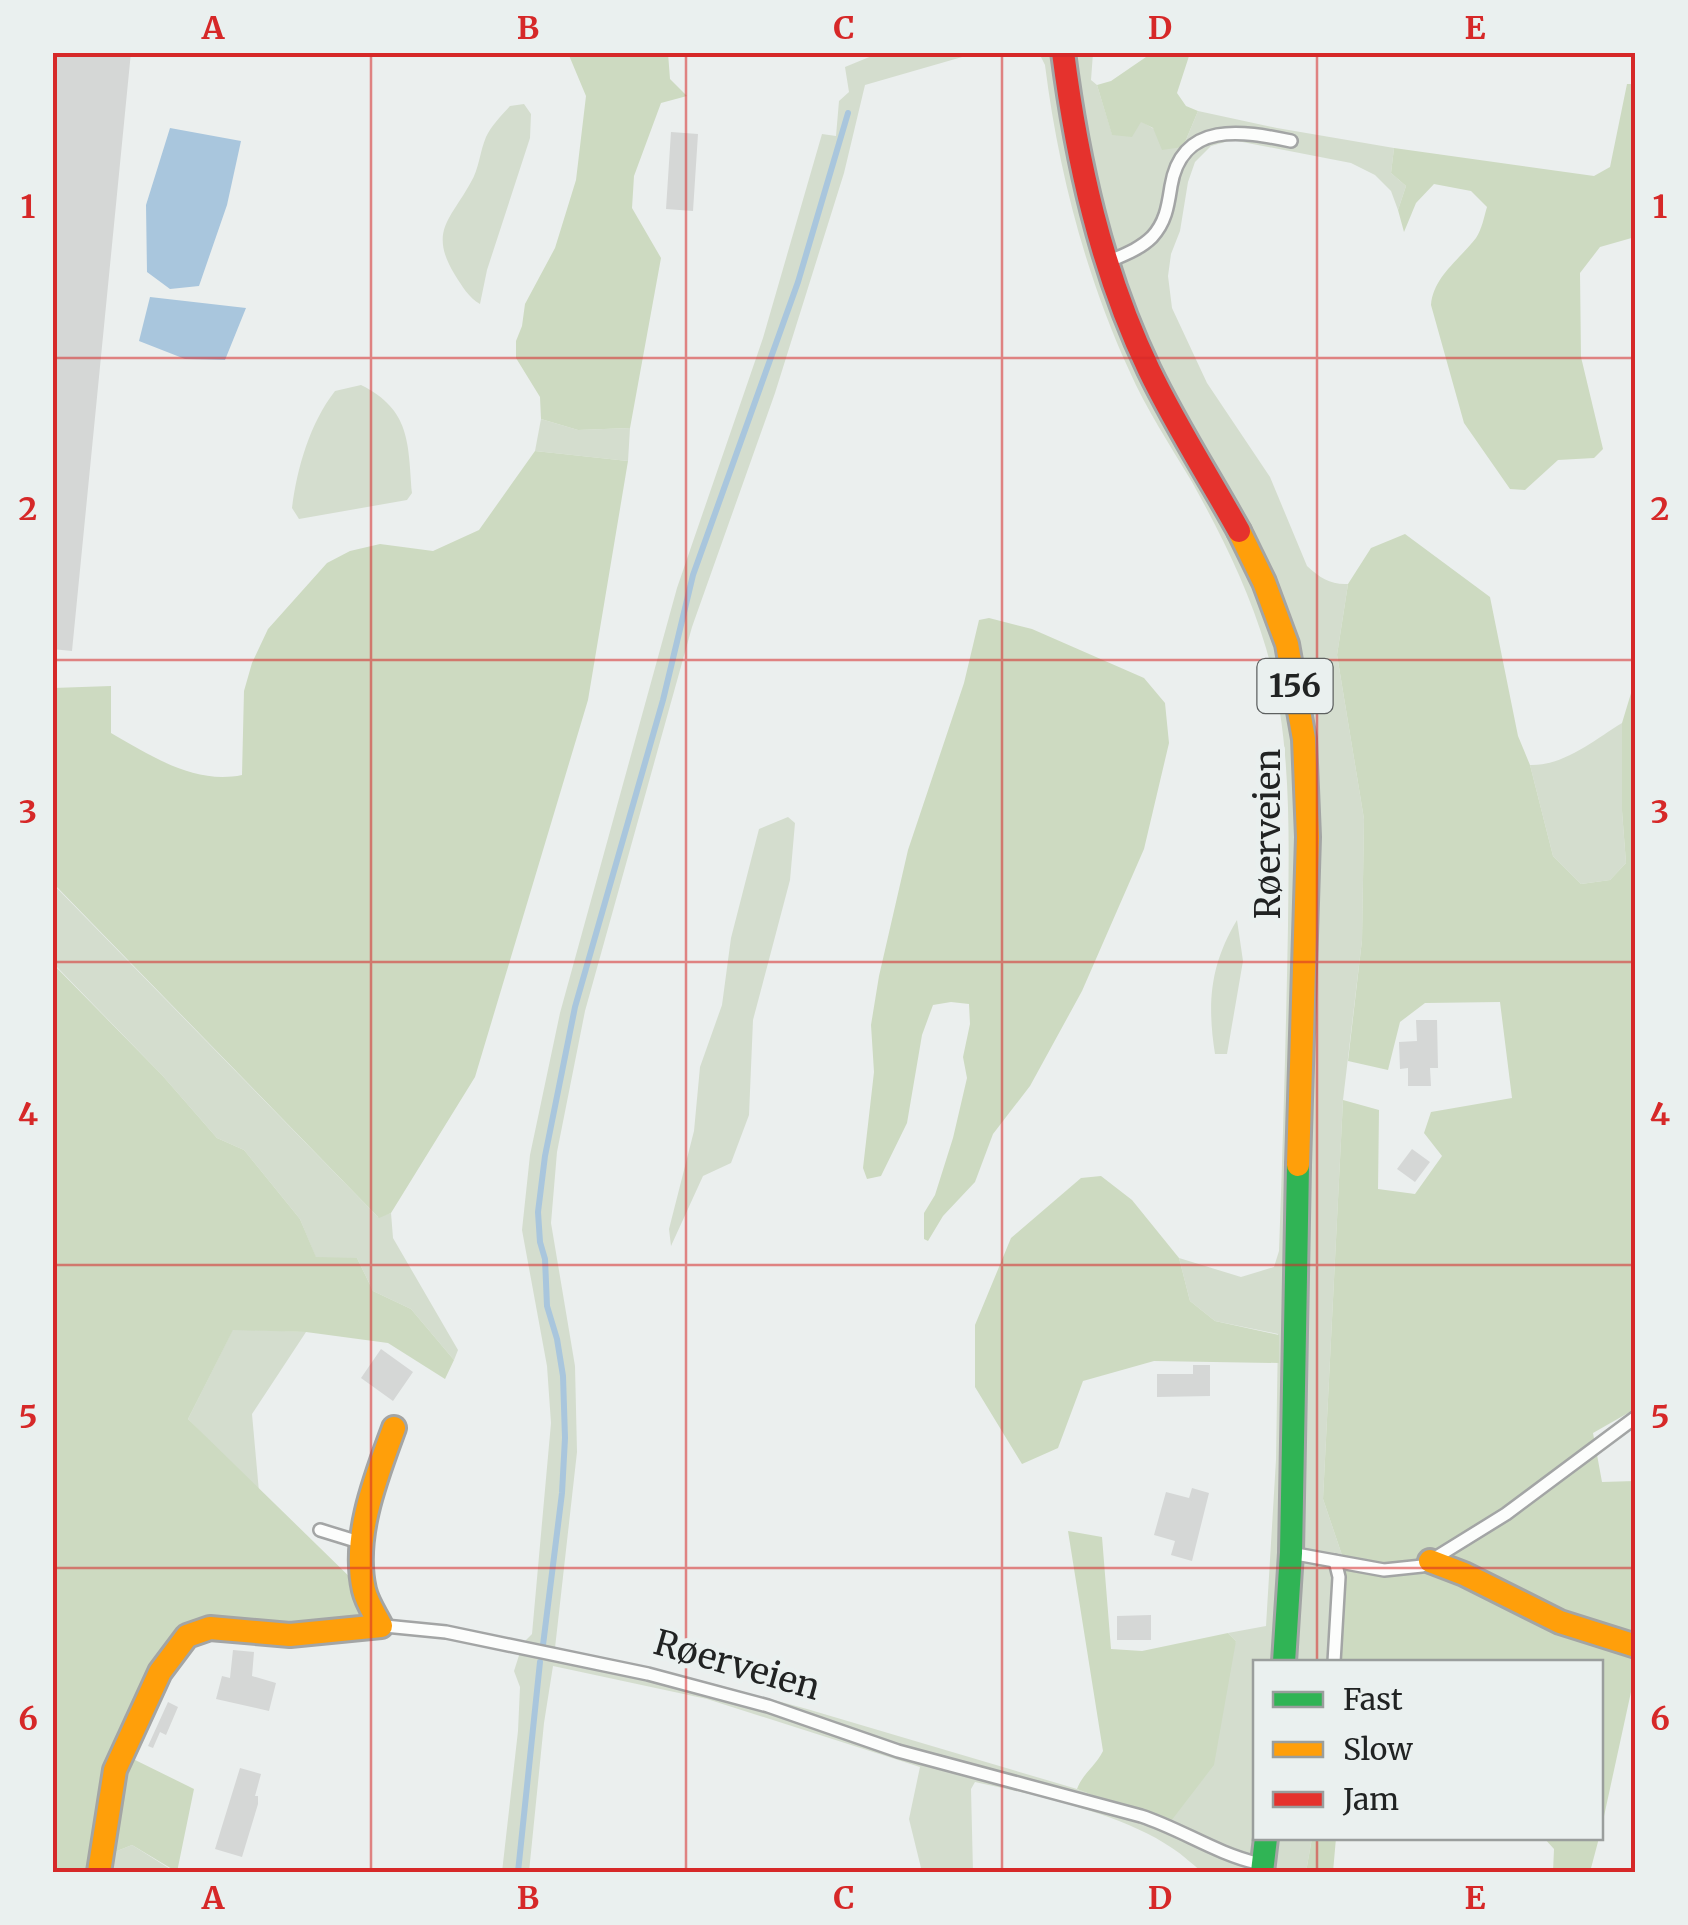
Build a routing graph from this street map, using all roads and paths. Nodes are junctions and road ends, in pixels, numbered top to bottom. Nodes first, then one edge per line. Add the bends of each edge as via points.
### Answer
1 (1063, 52) edge
2 (1291, 141) dead end
3 (1108, 262) junction
4 (1636, 1417) edge
5 (394, 1428) dead end
6 (320, 1530) dead end
7 (363, 1543) junction
8 (1292, 1553) junction
9 (1336, 1561) junction
10 (1430, 1561) junction
11 (381, 1626) junction
12 (1636, 1646) edge
13 (1284, 1660) edge
14 (1334, 1660) edge
15 (1266, 1840) edge
16 (1263, 1868) edge
17 (100, 1872) edge

1 - 3 main road, Røerveien / 156 via 1077,153
2 - 3 lane via 1229,131 1202,140 1174,171 1159,228
3 - 8 main road, Røerveien / 156 via 1141,352 1270,598 1298,698 1305,820
4 - 10 lane via 1506,1514
5 - 7 main road
6 - 7 lane
7 - 11 main road via 362,1587
8 - 9 lane
8 - 13 main road, Røerveien / 156
9 - 10 lane via 1394,1570
9 - 14 lane
10 - 12 main road via 1542,1614
11 - 16 lane, Røerveien via 446,1632 768,1706 898,1751 1160,1822
11 - 17 main road via 290,1635 210,1628 187,1636 160,1672 115,1770
15 - 16 main road, Røerveien

